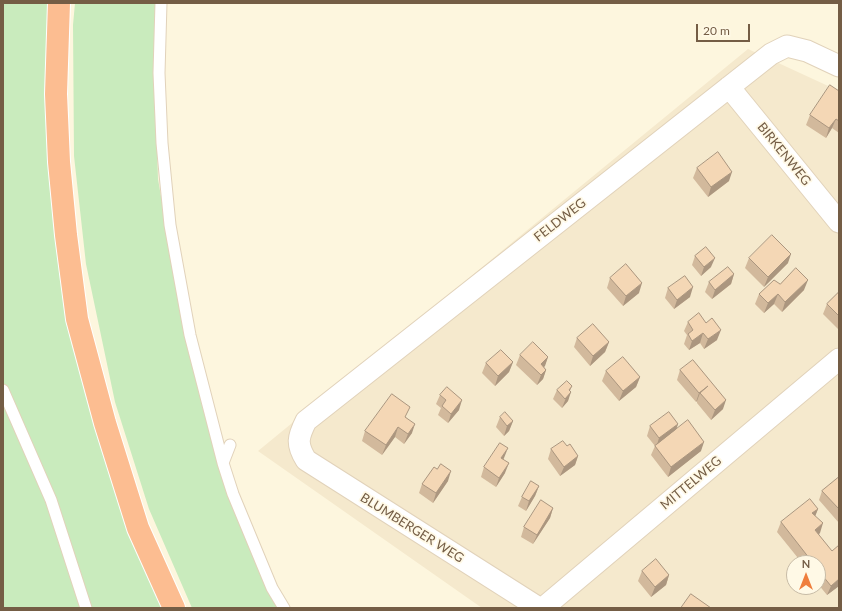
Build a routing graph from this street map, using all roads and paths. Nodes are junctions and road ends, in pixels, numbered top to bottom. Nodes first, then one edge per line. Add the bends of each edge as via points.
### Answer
1 (59, 3) edge
2 (161, 3) edge
3 (839, 66) edge
4 (729, 87) junction
5 (839, 222) edge
6 (839, 359) edge
7 (3, 390) edge
8 (298, 438) joint
9 (230, 445) dead end
10 (223, 463) junction
11 (86, 608) edge
12 (174, 608) edge
13 (284, 608) edge
14 (539, 608) edge
15 (543, 608) edge

1 - 12 highway via 56,94 59,162 77,319 105,423 138,528
2 - 10 lane via 159,73 162,143 170,225 190,335
3 - 4 street, FELDWEG via 807,51 787,46 771,54
4 - 5 street, BIRKENWEG
4 - 8 street, FELDWEG via 306,421
6 - 15 street, MITTELWEG
7 - 11 lane via 51,500
8 - 14 street, BLUMBERGER WEG via 306,460
9 - 10 lane
10 - 13 lane via 233,494 272,588

